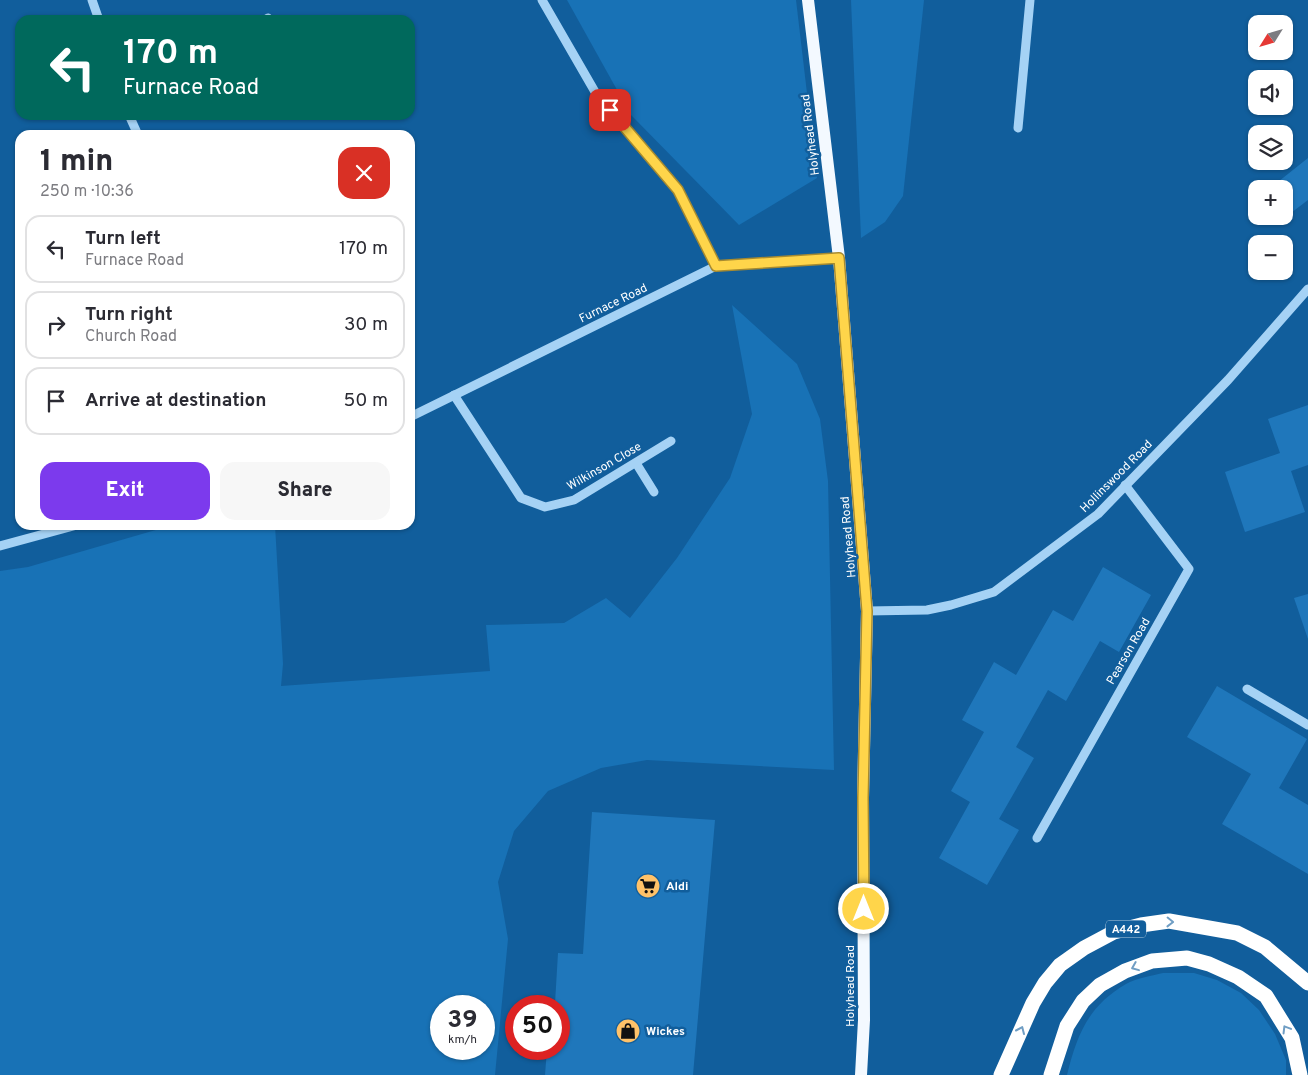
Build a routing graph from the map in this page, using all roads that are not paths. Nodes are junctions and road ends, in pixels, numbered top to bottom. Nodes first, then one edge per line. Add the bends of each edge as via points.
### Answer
1 (92, 0) edge
2 (542, 0) edge
3 (808, 0) edge
4 (1030, 0) edge
5 (96, 15) edge
6 (1018, 128) dead end
7 (839, 258) junction
8 (716, 266) junction
9 (1308, 289) edge
10 (454, 395) junction
11 (415, 414) edge
12 (671, 441) dead end
13 (636, 463) junction
14 (1125, 485) junction
15 (654, 492) dead end
16 (59, 530) edge
17 (0, 546) edge
18 (867, 611) junction
19 (1247, 690) dead end
20 (1308, 725) edge
21 (1037, 838) dead end
22 (1308, 983) edge
23 (861, 1075) edge
24 (1001, 1075) edge
25 (1051, 1075) edge
26 (1300, 1075) edge

1 - 5 street
2 - 8 street via 598,96 678,190
3 - 7 main road, Holyhead Road
4 - 6 street
7 - 8 street, Furnace Road
7 - 18 main road, Holyhead Road
8 - 10 street, Furnace Road
9 - 14 street, Hollinswood Road via 1228,380
10 - 11 street, Furnace Road
10 - 13 street, Wilkinson Close via 521,498 545,506 574,500
12 - 13 street, Wilkinson Close
13 - 15 street
14 - 18 street, Hollinswood Road via 1098,514 994,592 927,610
14 - 21 street, Pearson Road via 1189,569
16 - 17 street
18 - 23 main road, Holyhead Road
19 - 20 street
24 -> 22 highway, A442 via 1045,982 1060,965 1114,932 1169,921 1237,933 1265,947
26 -> 25 highway via 1292,1038 1266,996 1238,976 1187,958 1152,960 1100,985 1083,1001 1068,1026

